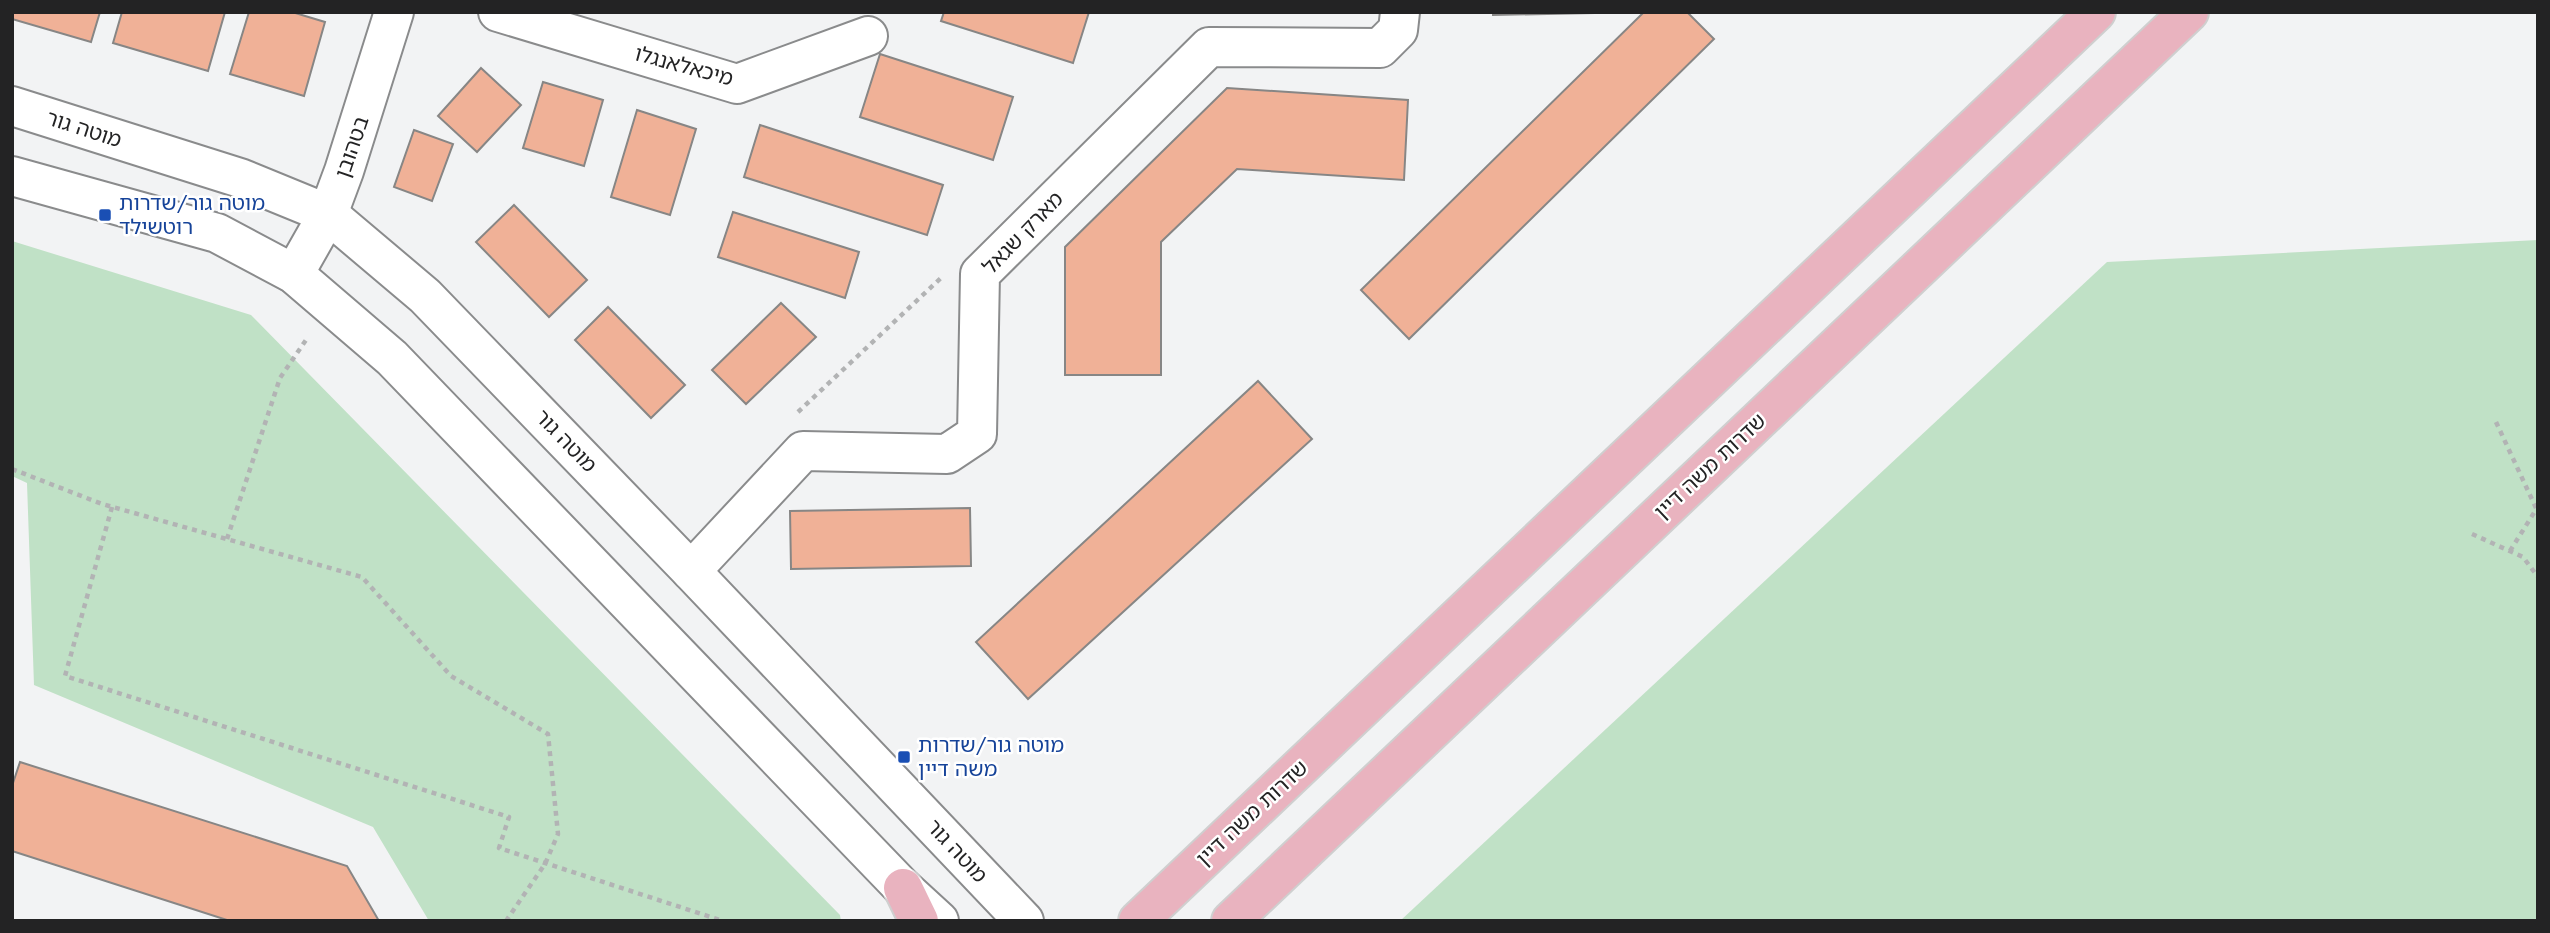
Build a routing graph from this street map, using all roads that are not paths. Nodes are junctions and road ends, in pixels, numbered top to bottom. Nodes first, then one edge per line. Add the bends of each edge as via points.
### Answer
1 (394, 12) edge
2 (498, 12) edge
3 (1400, 12) edge
4 (2096, 12) edge
5 (2189, 12) edge
6 (868, 36) dead end
7 (12, 106) edge
8 (12, 176) edge
9 (328, 214) junction
10 (294, 274) junction
11 (691, 571) junction
12 (911, 904) edge
13 (939, 921) edge
14 (1024, 921) edge
15 (1138, 921) edge
16 (1231, 921) edge

1 - 9 street, בטהובן via 353,149
2 - 6 street, מיכאלאנגלו via 737,84
3 - 11 street, מארק שגאל via 1398,30 1380,48 1209,47 980,274 977,434 947,454 803,451
4 - 15 main road, שדרות משה דיין
5 - 16 main road, שדרות משה דיין
7 - 9 street, מוטה גור via 240,178
8 - 10 street via 217,233
9 - 10 street, בטהובן
9 - 11 street, מוטה גור via 425,296
10 - 12 street via 392,358
11 - 14 street, מוטה גור
12 - 13 street

